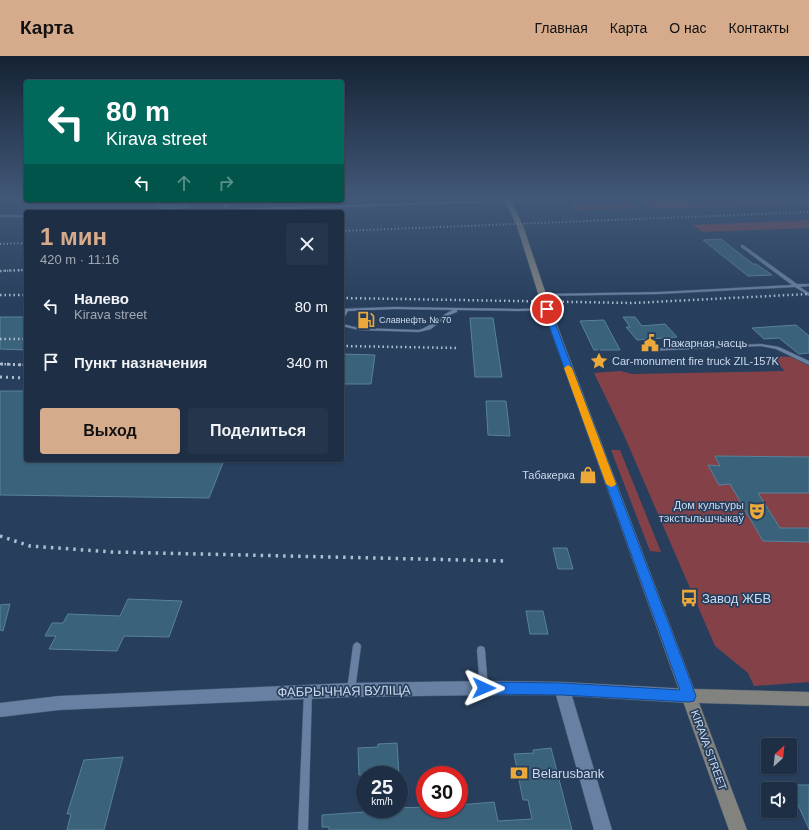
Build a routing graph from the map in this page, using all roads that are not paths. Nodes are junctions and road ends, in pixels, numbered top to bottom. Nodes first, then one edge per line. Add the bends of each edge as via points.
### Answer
1 (522, 233) edge
2 (742, 246) dead end
3 (809, 285) edge
4 (795, 286) junction
5 (542, 295) junction
6 (809, 295) edge
7 (463, 309) junction
8 (547, 309) junction
9 (344, 310) edge
10 (344, 325) edge
11 (649, 350) dead end
12 (809, 362) edge
13 (358, 646) dead end
14 (481, 650) dead end
15 (484, 688) junction
16 (562, 689) junction
17 (351, 690) junction
18 (308, 691) junction
19 (689, 696) junction
20 (809, 699) edge
21 (0, 710) edge
22 (303, 830) edge
23 (603, 830) edge
24 (738, 830) edge

1 - 5 main road, KIRAVA STREET
2 - 4 lane via 792,281
3 - 4 lane
4 - 5 lane
4 - 6 lane
5 - 8 main road, KIRAVA STREET
7 - 8 lane
7 - 9 lane
7 - 10 lane via 447,314 427,330 359,329
8 - 19 main road, KIRAVA STREET
11 - 12 lane via 761,345 776,348
13 - 17 lane
14 - 15 lane
15 - 16 street, ФАБРЫЧНАЯ ВУЛІЦА
15 - 17 street, ФАБРЫЧНАЯ ВУЛІЦА
16 - 19 street, ФАБРЫЧНАЯ ВУЛІЦА
16 - 23 street
17 - 18 street, ФАБРЫЧНАЯ ВУЛІЦА
18 - 21 street, ФАБРЫЧНАЯ ВУЛІЦА via 59,702
18 - 22 lane
19 - 20 main road
19 - 24 main road, KIRAVA STREET

